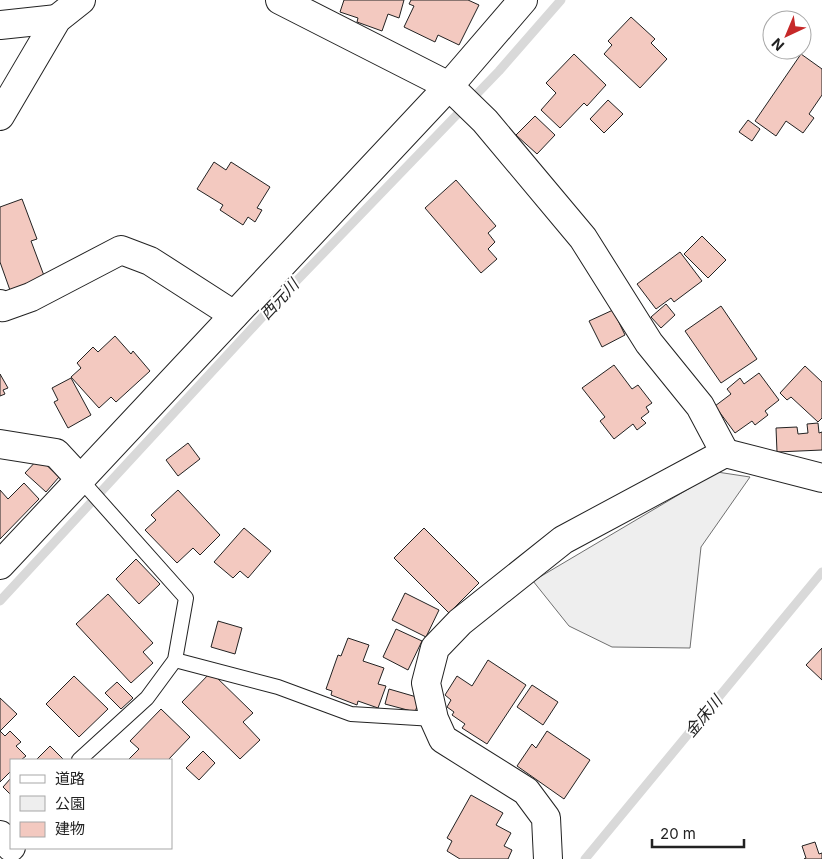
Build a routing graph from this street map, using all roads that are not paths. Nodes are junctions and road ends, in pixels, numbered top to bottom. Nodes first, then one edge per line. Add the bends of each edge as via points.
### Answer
1 (81, 0) edge
2 (280, 0) edge
3 (523, 0) edge
4 (57, 19) junction
5 (0, 25) edge
6 (449, 86) junction
7 (0, 116) edge
8 (0, 304) edge
9 (234, 315) junction
10 (0, 444) edge
11 (725, 453) junction
12 (822, 478) edge
13 (81, 480) junction
14 (0, 565) edge
15 (175, 660) junction
16 (434, 719) junction
17 (80, 759) edge
18 (548, 859) edge

1 - 4 street
2 - 6 street
3 - 6 street
4 - 5 street
4 - 7 street
6 - 9 street
6 - 11 street via 485,121 582,238 649,343 700,406
8 - 9 street via 3,307 31,297 121,250 150,262
9 - 13 street
10 - 13 street via 56,453
11 - 12 street
11 - 16 street via 563,540 460,622 435,648 426,683
13 - 14 street
13 - 15 lane via 186,598
15 - 16 lane via 278,687 351,714
15 - 17 lane via 147,698
16 - 18 street via 443,739 526,791 546,818

